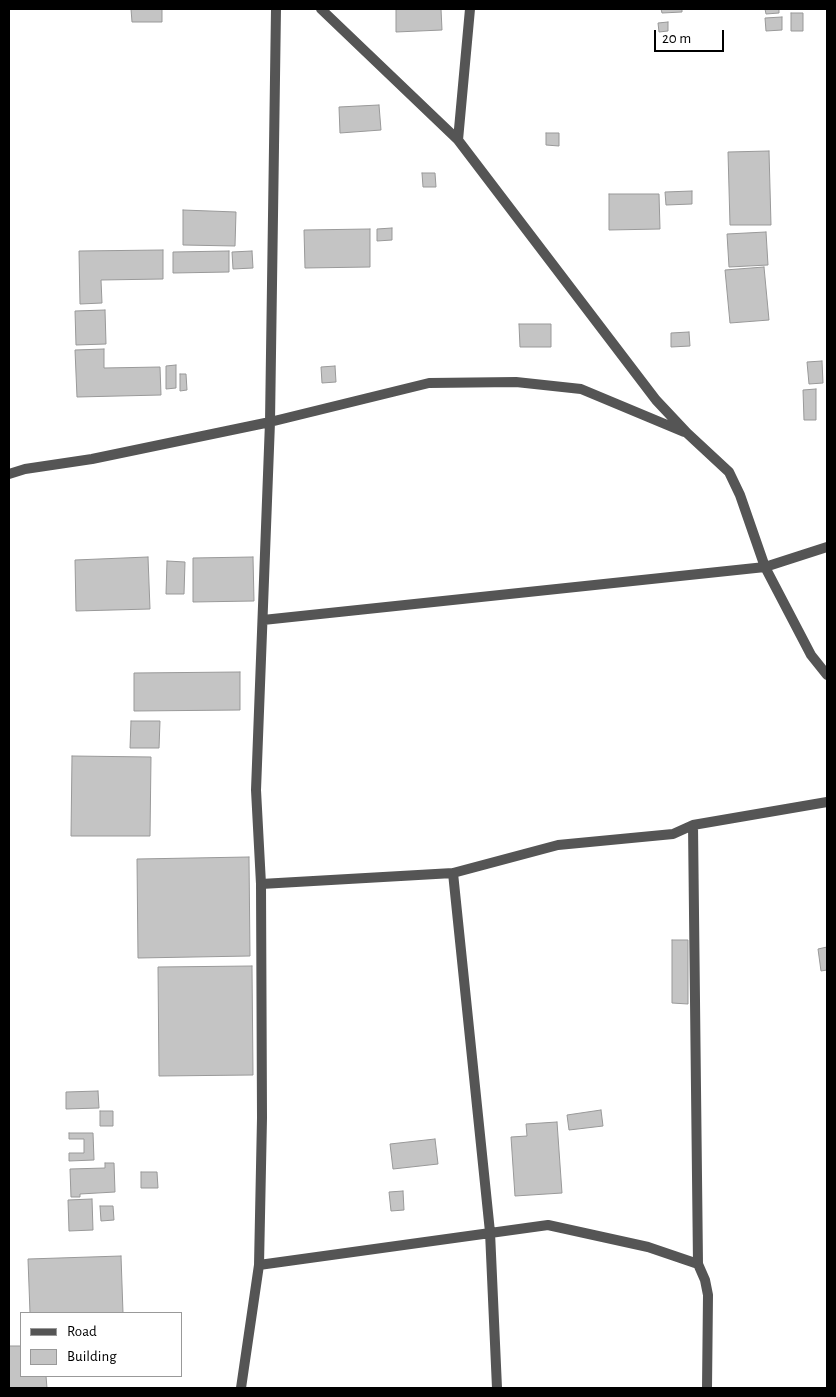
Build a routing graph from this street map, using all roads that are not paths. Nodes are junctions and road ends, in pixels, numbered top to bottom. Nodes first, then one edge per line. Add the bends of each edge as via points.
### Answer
1 (276, 9) edge
2 (321, 9) edge
3 (470, 9) edge
4 (458, 140) junction
5 (270, 422) junction
6 (688, 433) junction
7 (9, 474) edge
8 (827, 547) edge
9 (765, 568) junction
10 (263, 620) junction
11 (827, 675) edge
12 (827, 802) edge
13 (693, 825) junction
14 (453, 873) junction
15 (261, 884) junction
16 (490, 1232) junction
17 (698, 1264) junction
18 (259, 1266) junction
19 (241, 1388) edge
20 (497, 1388) edge
21 (707, 1388) edge

1 - 5 street
2 - 4 street
3 - 4 street
4 - 6 street via 619,353 656,400
5 - 6 street via 429,383 516,382 581,389
5 - 7 street
5 - 10 street
6 - 9 street via 729,472
8 - 9 street
9 - 10 street
9 - 11 street
10 - 15 street via 256,790
12 - 13 street
13 - 14 street via 673,834 558,846
13 - 17 street
14 - 15 street
14 - 16 street
15 - 18 street
16 - 17 street via 548,1225 648,1247
16 - 18 street
16 - 20 street
17 - 21 street via 708,1296
18 - 19 street

